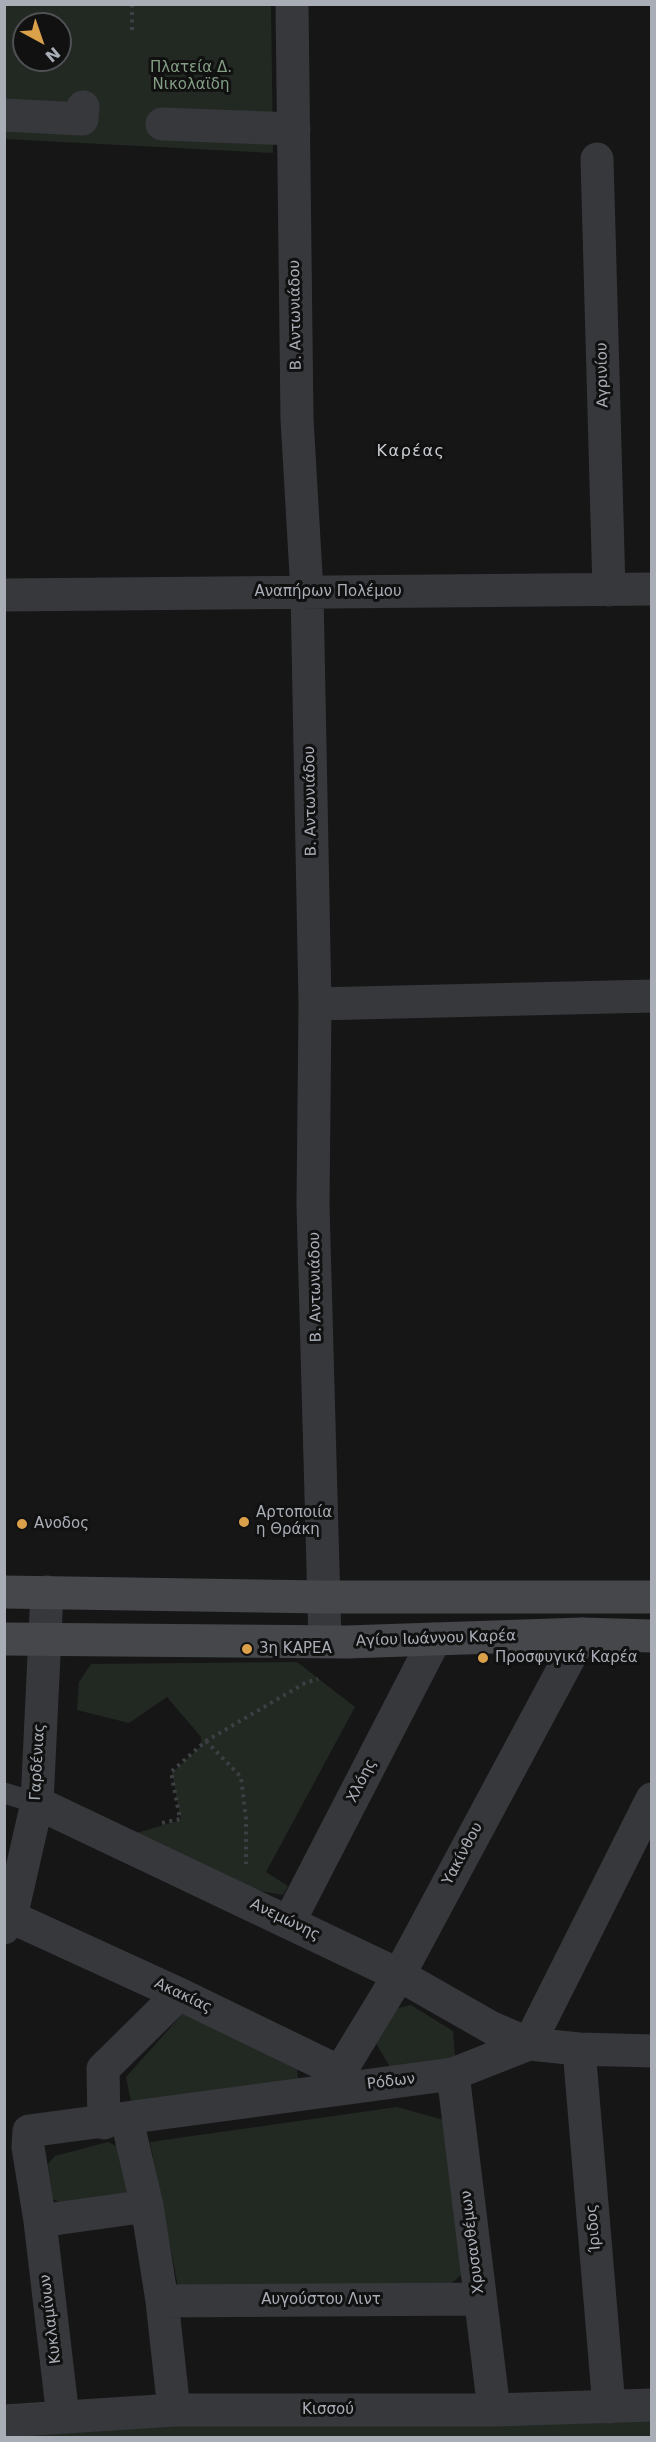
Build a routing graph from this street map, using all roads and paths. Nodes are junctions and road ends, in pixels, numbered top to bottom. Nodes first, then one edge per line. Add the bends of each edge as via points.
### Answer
1 (132, 4) edge
2 (284, 16) edge
3 (132, 30) dead end
4 (83, 107) dead end
5 (4, 115) edge
6 (162, 124) dead end
7 (294, 129) junction
8 (597, 159) dead end
9 (651, 589) edge
10 (609, 590) junction
11 (307, 592) junction
12 (4, 595) edge
13 (651, 996) edge
14 (315, 1004) junction
15 (4, 1592) edge
16 (47, 1592) junction
17 (651, 1597) edge
18 (323, 1598) junction
19 (582, 1634) junction
20 (651, 1636) edge
21 (4, 1639) edge
22 (435, 1639) junction
23 (45, 1640) junction
24 (325, 1641) junction
25 (322, 1678) dead end
26 (206, 1741) junction
27 (4, 1793) edge
28 (651, 1798) edge
29 (37, 1803) junction
30 (113, 1839) junction
31 (247, 1902) junction
32 (6, 1921) edge
33 (289, 1922) junction
34 (399, 1975) junction
35 (179, 1994) junction
36 (530, 2044) junction
37 (579, 2049) junction
38 (651, 2051) edge
39 (453, 2074) junction
40 (341, 2080) junction
41 (115, 2121) junction
42 (147, 2206) junction
43 (40, 2221) junction
44 (479, 2299) junction
45 (162, 2301) junction
46 (651, 2405) edge
47 (609, 2407) junction
48 (174, 2410) junction
49 (494, 2410) junction
50 (63, 2417) junction
51 (4, 2421) edge

1 - 3 path
2 - 7 street, Β. Αντωνιάδου
4 - 5 street via 82,119
6 - 7 street
7 - 11 street, Β. Αντωνιάδου via 297,418
8 - 10 street, Αγρινίου
9 - 10 street, Αναπήρων Πολέμου
10 - 11 street, Αναπήρων Πολέμου
11 - 12 street, Αναπήρων Πολέμου
11 - 14 street, Β. Αντωνιάδου
13 - 14 street
14 - 18 street, Β. Αντωνιάδου via 314,1205
15 - 16 street
16 - 18 street
16 - 23 street, Γαρδένιας
17 - 18 street
18 - 24 street, Β. Αντωνιάδου
19 - 20 street, Αγίου Ιωάννου Καρέα
19 - 22 street, Αγίου Ιωάννου Καρέα
19 - 34 street, Υακίνθου
21 - 23 street, Αγίου Ιωάννου Καρέα
22 - 24 street, Αγίου Ιωάννου Καρέα
22 - 33 street, Χλόης
23 - 24 street, Αγίου Ιωάννου Καρέα
23 - 29 street, Γαρδένιας
25 - 26 path via 305,1683
26 - 30 path via 171,1772 180,1819 128,1831
26 - 31 path via 241,1777
27 - 29 lane
28 - 36 street
29 - 30 street, Ανεμώνης
29 - 32 street, Γαρδένιας
30 - 31 street, Ανεμώνης
31 - 33 street, Ανεμώνης
32 - 35 street, Ακακίας
33 - 34 street, Ανεμώνης
34 - 36 street, Ανεμώνης via 492,2028
34 - 40 street, Υακίνθου
35 - 40 street, Ακακίας
35 - 41 street via 103,2069
36 - 37 street, Ρόδων
36 - 39 street, Ρόδων
37 - 38 street, Ρόδων
37 - 47 street, Ίριδος
39 - 40 street, Ρόδων
39 - 44 street, Χρυσανθέμων
40 - 41 street, Ρόδων
41 - 42 street
41 - 43 street, Κυκλαμίνων via 29,2131
42 - 43 street
42 - 45 street
43 - 50 street, Κυκλαμίνων
44 - 45 street, Αυγούστου Λιντ
44 - 49 street, Χρυσανθέμων
45 - 48 street
46 - 47 street, Κισσού
47 - 49 street, Κισσού
48 - 49 street, Κισσού
48 - 50 street, Κισσού
50 - 51 street, Κισσού

